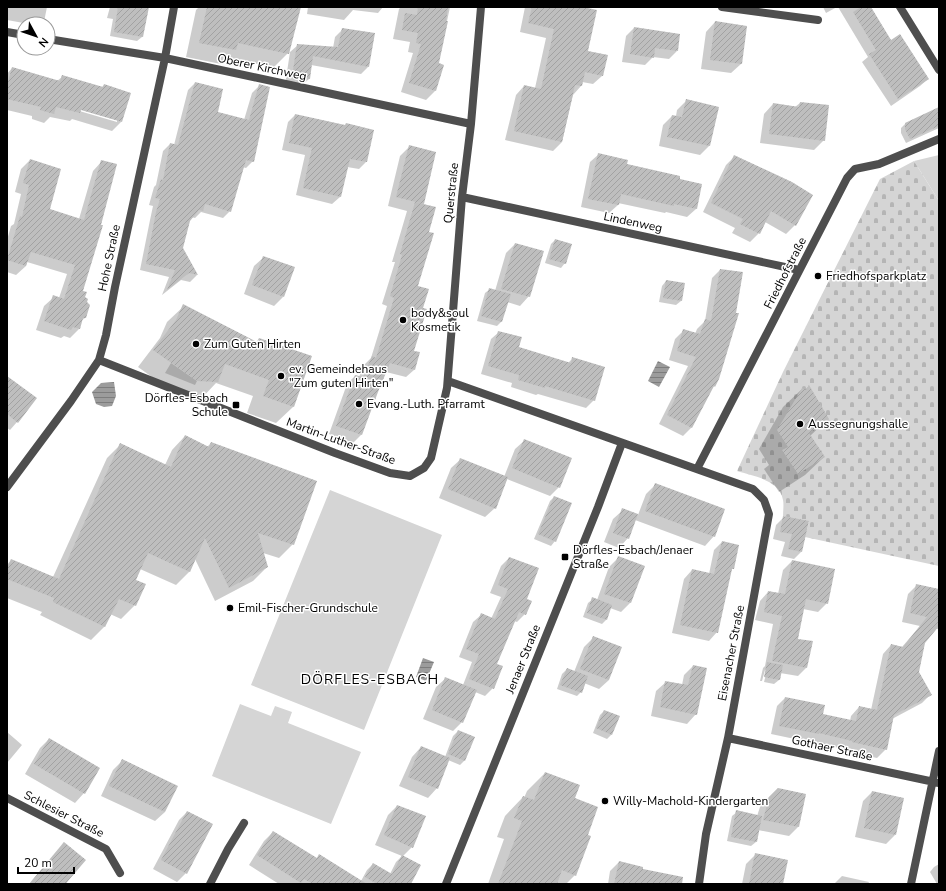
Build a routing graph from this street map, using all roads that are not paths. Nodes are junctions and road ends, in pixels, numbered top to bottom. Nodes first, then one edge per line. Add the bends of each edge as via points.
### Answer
1 (174, 7) edge
2 (481, 7) edge
3 (722, 7) edge
4 (900, 7) edge
5 (818, 20) dead end
6 (56, 40) edge
7 (165, 58) junction
8 (939, 70) edge
9 (471, 124) junction
10 (939, 139) edge
11 (462, 197) junction
12 (799, 270) junction
13 (99, 360) junction
14 (448, 381) junction
15 (622, 443) junction
16 (697, 469) junction
17 (7, 487) edge
18 (728, 738) junction
19 (939, 751) edge
20 (936, 782) edge
21 (7, 798) edge
22 (244, 823) dead end
23 (120, 873) dead end
24 (210, 884) edge
25 (446, 884) edge
26 (699, 884) edge
27 (912, 884) edge

1 - 7 street, Hohe Straße
2 - 9 street, Querstraße
3 - 5 street
4 - 8 street
6 - 7 street, Oberer Kirchweg
7 - 9 street, Oberer Kirchweg
7 - 13 street, Hohe Straße
9 - 11 street, Querstraße
10 - 12 street, Friedhofstraße via 879,164 855,170 847,178
11 - 12 street, Lindenweg
11 - 14 street, Querstraße
12 - 16 street, Friedhofstraße
13 - 14 street, Martin-Luther-Straße via 335,453 390,473 410,476 424,468 431,458
13 - 17 street, Hohe Straße
14 - 15 street
15 - 16 street
15 - 25 street, Jenaer Straße
16 - 18 street, Eisenacher Straße via 754,489 764,500 770,514
18 - 20 street, Gothaer Straße
18 - 26 street, Eisenacher Straße via 706,834
19 - 20 street
20 - 27 street
21 - 23 street, Schlesier Straße via 106,849
22 - 24 street

